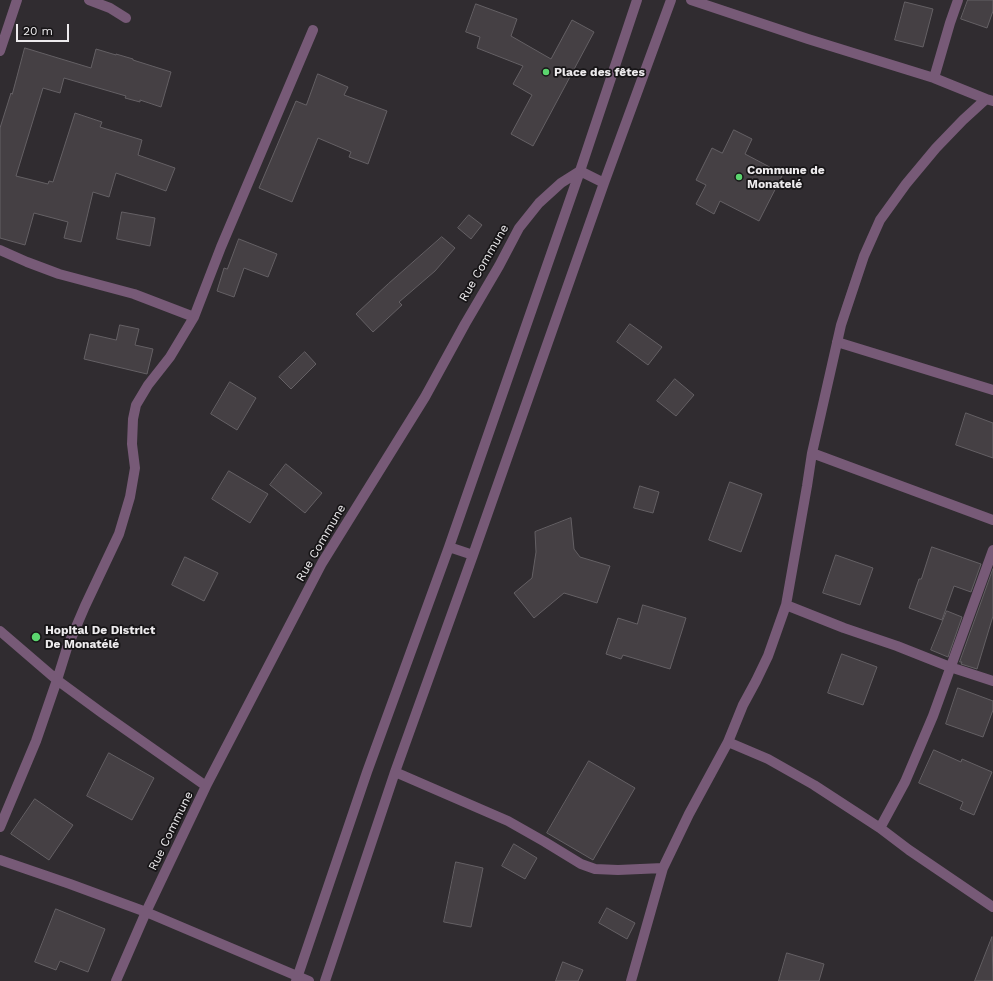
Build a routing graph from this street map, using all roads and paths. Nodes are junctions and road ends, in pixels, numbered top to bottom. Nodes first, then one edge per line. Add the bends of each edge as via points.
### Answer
1 (17, 0) edge
2 (89, 0) edge
3 (638, 0) edge
4 (671, 0) edge
5 (691, 0) edge
6 (958, 0) edge
7 (126, 18) dead end
8 (314, 30) dead end
9 (0, 51) edge
10 (934, 78) junction
11 (990, 100) edge
12 (580, 171) junction
13 (604, 183) junction
14 (0, 250) edge
15 (194, 317) junction
16 (837, 342) junction
17 (993, 390) edge
18 (812, 453) junction
19 (993, 520) edge
20 (449, 547) junction
21 (993, 550) edge
22 (474, 555) junction
23 (786, 605) junction
24 (0, 631) edge
25 (950, 667) junction
26 (57, 680) junction
27 (993, 681) edge
28 (728, 742) junction
29 (395, 772) junction
30 (206, 786) junction
31 (0, 827) edge
32 (880, 828) junction
33 (0, 860) edge
34 (663, 868) junction
35 (993, 908) edge
36 (146, 912) junction
37 (297, 979) edge
38 (116, 981) edge
39 (309, 981) edge
40 (325, 981) edge
41 (631, 981) edge

1 - 9 street
2 - 7 street
3 - 12 street
4 - 13 street
5 - 10 street
6 - 10 street
8 - 15 street
10 - 11 street
11 - 16 street via 963,120 936,148 880,220 864,256
12 - 13 street
12 - 20 street
12 - 30 street, Rue Commune via 539,203 519,228 425,397 322,563
13 - 22 street
14 - 15 street via 59,274 134,294
15 - 26 street via 136,405 132,444 135,468 130,497 119,534 67,648
16 - 17 street
16 - 18 street
18 - 19 street
18 - 23 street
20 - 22 street
20 - 37 street via 367,772
21 - 25 street
22 - 29 street
23 - 25 street
23 - 28 street via 768,656 743,705
24 - 26 street
25 - 27 street
25 - 32 street via 933,716 905,782
26 - 30 street
26 - 31 street via 36,741
28 - 32 street via 768,759 814,785
28 - 34 street
29 - 34 street via 508,821 581,864 595,869
29 - 40 street
30 - 36 street, Rue Commune
32 - 35 street
33 - 36 street
34 - 41 street
36 - 37 street
36 - 38 street, Rue Commune
37 - 39 street

